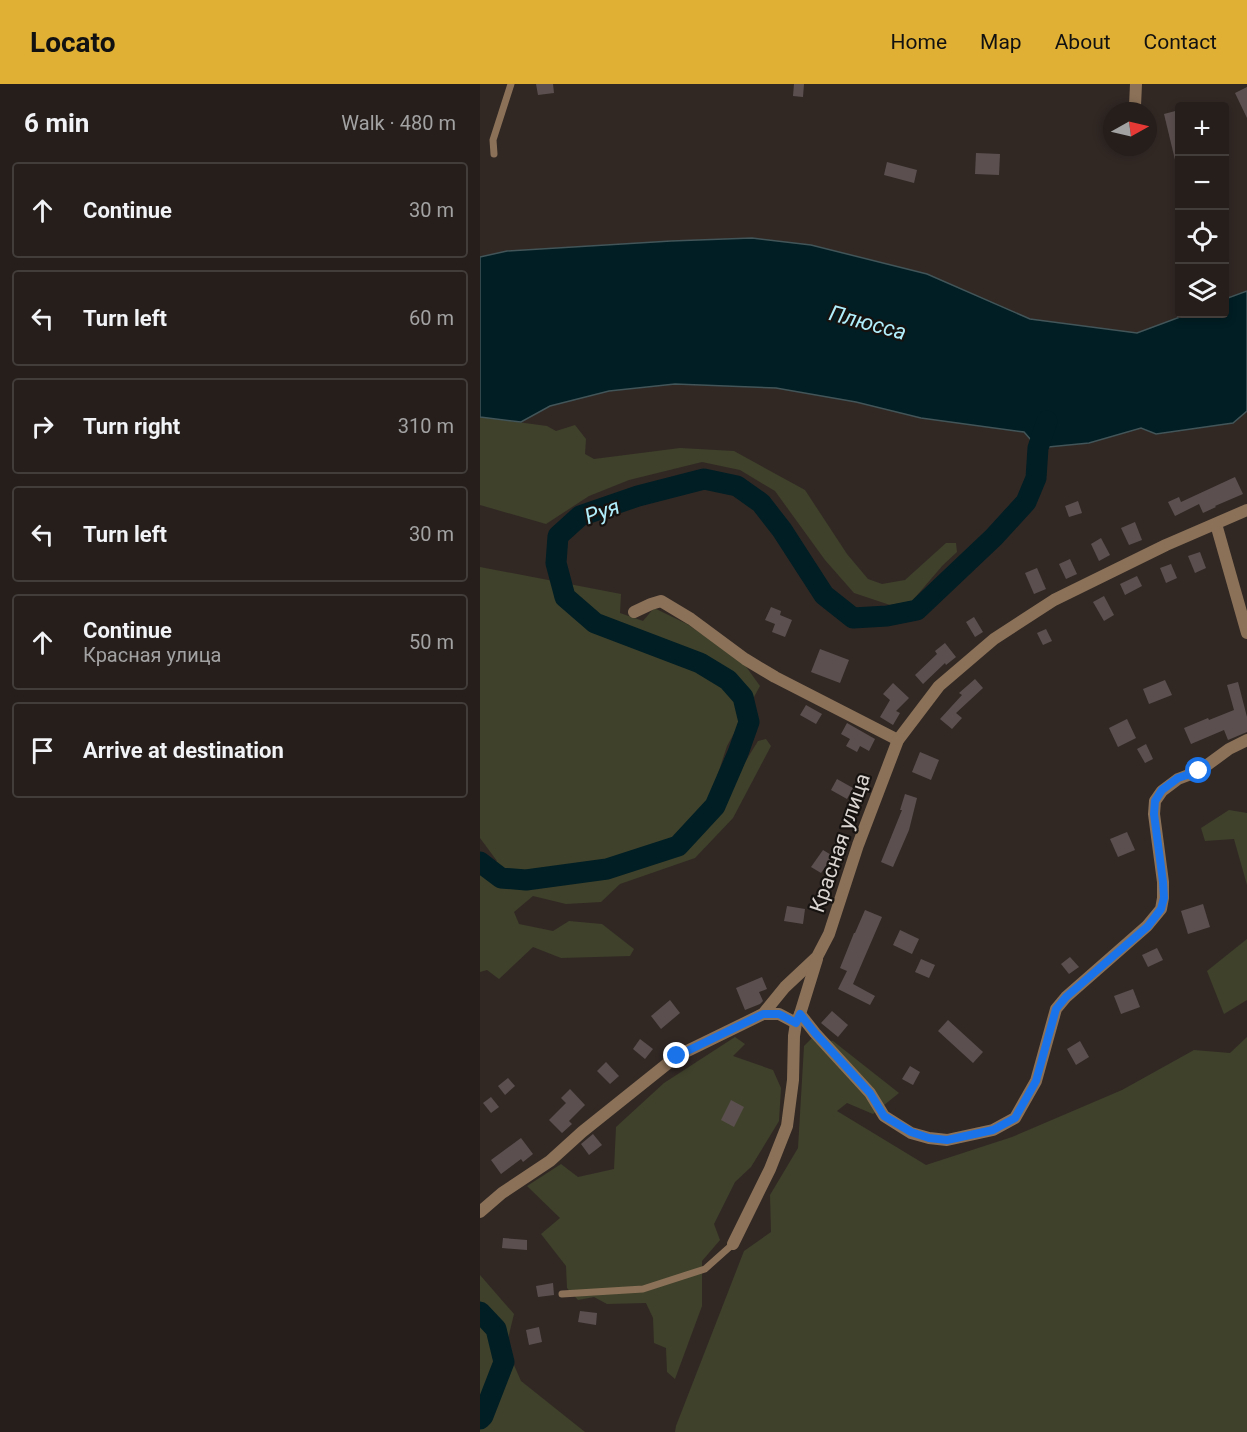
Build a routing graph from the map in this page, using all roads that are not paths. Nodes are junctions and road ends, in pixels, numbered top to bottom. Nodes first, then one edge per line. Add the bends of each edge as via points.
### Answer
1 (511, 84) edge
2 (1136, 84) edge
3 (1135, 102) edge
4 (494, 154) dead end
5 (1247, 510) edge
6 (1216, 524) junction
7 (634, 612) dead end
8 (1247, 633) edge
9 (898, 740) junction
10 (1247, 740) edge
11 (817, 957) junction
12 (763, 1014) junction
13 (798, 1018) junction
14 (480, 1212) edge
15 (733, 1244) joint
16 (562, 1294) dead end

1 - 4 lane via 494,140
2 - 3 street
5 - 6 street, Красная улица
6 - 8 street
6 - 9 street, Красная улица via 1054,600 994,639 939,686
7 - 9 street via 661,602 775,677
9 - 11 street, Красная улица via 829,934
10 - 13 street via 1199,771 1178,778 1155,801 1164,898 1161,909 1148,926 1056,1009 1036,1081 1015,1118 993,1130 947,1140 911,1132 884,1116 870,1093
11 - 12 street, Красная улица
11 - 13 street
12 - 13 street
12 - 14 street, Красная улица via 677,1056 550,1161
13 - 15 street via 787,1126
15 - 16 lane via 705,1269 643,1289

